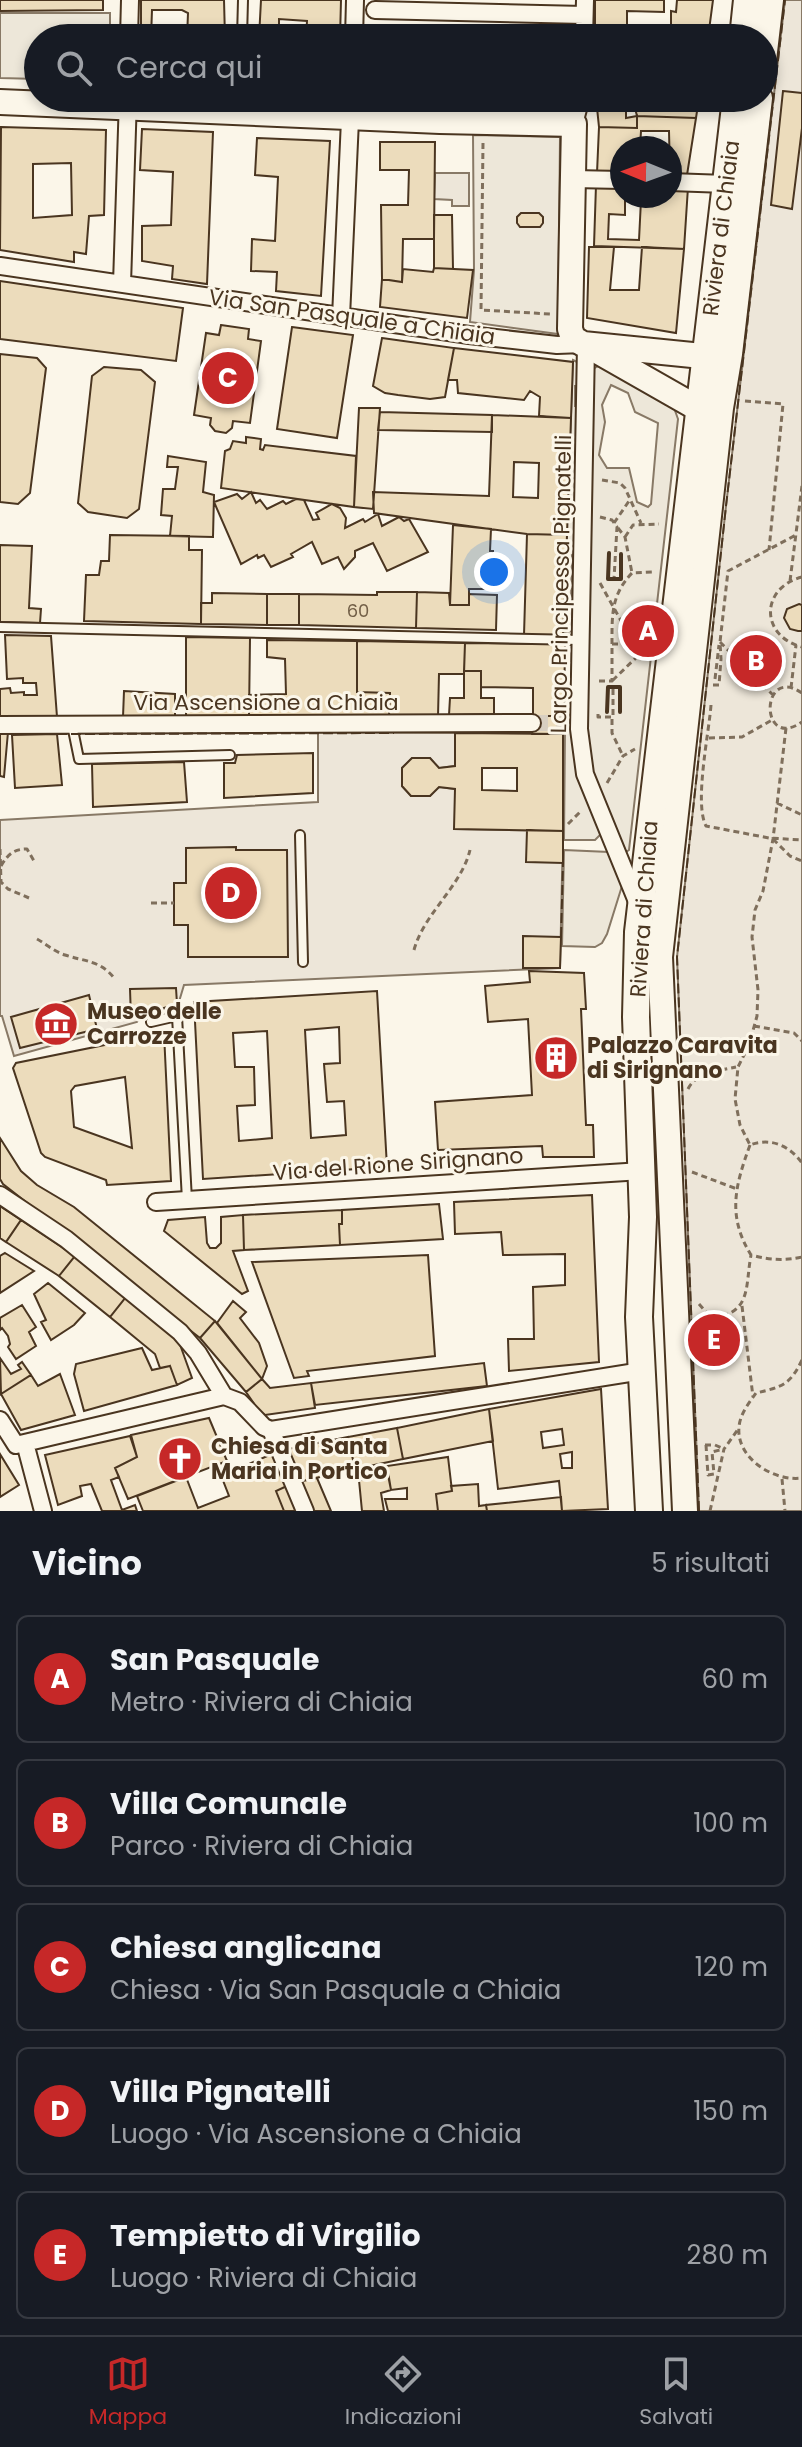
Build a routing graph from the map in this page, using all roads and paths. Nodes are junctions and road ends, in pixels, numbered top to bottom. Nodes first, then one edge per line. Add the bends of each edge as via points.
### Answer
1 (130, 0) edge
2 (243, 0) edge
3 (355, 0) edge
4 (747, 0) edge
5 (771, 0) edge
6 (480, 7) edge
7 (584, 8) edge
8 (375, 10) dead end
9 (129, 24) edge
10 (242, 24) edge
11 (354, 24) edge
12 (744, 24) edge
13 (768, 24) edge
14 (0, 102) edge
15 (24, 102) edge
16 (128, 112) edge
17 (351, 112) edge
18 (417, 112) edge
19 (577, 112) edge
20 (734, 112) edge
21 (758, 112) edge
22 (574, 124) junction
23 (483, 141) dead end
24 (573, 179) junction
25 (610, 180) edge
26 (682, 182) edge
27 (726, 184) junction
28 (0, 266) edge
29 (122, 284) junction
30 (481, 310) junction
31 (555, 315) dead end
32 (341, 317) junction
33 (481, 321) dead end
34 (584, 344) junction
35 (718, 356) junction
36 (753, 402) dead end
37 (699, 409) junction
38 (593, 478) dead end
39 (802, 486) edge
40 (629, 501) junction
41 (591, 515) dead end
42 (641, 523) junction
43 (659, 524) dead end
44 (615, 525) junction
45 (796, 535) junction
46 (625, 537) junction
47 (769, 550) junction
48 (654, 572) dead end
49 (632, 573) junction
50 (597, 577) dead end
51 (802, 577) edge
52 (614, 579) dead end
53 (790, 581) junction
54 (612, 605) junction
55 (0, 627) edge
56 (580, 640) junction
57 (720, 642) junction
58 (612, 644) junction
59 (620, 644) dead end
60 (796, 645) junction
61 (802, 647) edge
62 (715, 679) dead end
63 (612, 684) junction
64 (713, 685) dead end
65 (791, 688) junction
66 (598, 693) dead end
67 (802, 693) edge
68 (773, 695) junction
69 (712, 698) dead end
70 (598, 704) dead end
71 (612, 717) junction
72 (772, 720) junction
73 (802, 722) edge
74 (532, 723) tunnel mouth
75 (0, 725) edge
76 (72, 725) junction
77 (786, 728) junction
78 (709, 738) junction
79 (635, 749) dead end
80 (230, 755) dead end
81 (623, 756) junction
82 (601, 793) dead end
83 (590, 802) dead end
84 (777, 803) junction
85 (802, 815) edge
86 (568, 824) dead end
87 (300, 835) dead end
88 (773, 839) junction
89 (802, 840) edge
90 (0, 849) edge
91 (470, 850) dead end
92 (34, 861) dead end
93 (802, 861) edge
94 (1, 866) edge
95 (29, 898) dead end
96 (151, 903) dead end
97 (174, 903) dead end
98 (640, 909) junction
99 (37, 939) dead end
100 (414, 950) dead end
101 (303, 962) dead end
102 (115, 979) dead end
103 (151, 1022) dead end
104 (754, 1026) junction
105 (794, 1033) junction
106 (802, 1033) edge
107 (802, 1041) edge
108 (738, 1067) junction
109 (688, 1089) dead end
110 (750, 1145) junction
111 (802, 1163) edge
112 (642, 1171) junction
113 (692, 1172) dead end
114 (737, 1189) junction
115 (0, 1195) edge
116 (187, 1200) junction
117 (156, 1202) dead end
118 (751, 1255) junction
119 (802, 1257) edge
120 (697, 1291) dead end
121 (742, 1302) junction
122 (802, 1360) edge
123 (642, 1371) junction
124 (224, 1396) junction
125 (753, 1397) junction
126 (0, 1420) edge
127 (739, 1428) junction
128 (271, 1430) junction
129 (25, 1443) junction
130 (724, 1449) junction
131 (782, 1477) junction
132 (802, 1478) edge
133 (43, 1511) edge
134 (305, 1511) edge
135 (649, 1511) edge
136 (685, 1511) edge
137 (710, 1511) edge
138 (785, 1511) edge

1 - 9 street
2 - 10 lane
3 - 11 street
4 - 12 main road
5 - 13 street
6 - 7 street
6 - 8 street
14 - 15 street
16 - 29 street
17 - 32 street
18 - 22 street
19 - 22 street
20 - 27 main road, Riviera di Chiaia
21 - 35 street, Riviera di Chiaia
22 - 24 street
23 - 30 path
24 - 25 street
24 - 34 street via 570,329
26 - 27 street
27 - 35 main road, Riviera di Chiaia
28 - 29 street, Via San Pasquale a Chiaia
29 - 32 street, Via San Pasquale a Chiaia
30 - 31 path
30 - 33 path
32 - 34 street, Via San Pasquale a Chiaia via 547,344
34 - 35 street, Via San Pasquale a Chiaia
34 - 37 street
34 - 56 street, Largo Principessa Pignatelli via 576,540
35 - 37 main road, Riviera di Chiaia
35 - 136 street, Riviera di Chiaia via 713,482 660,957
36 - 47 path via 783,404
37 - 98 main road, Riviera di Chiaia
38 - 40 path via 620,483
39 - 45 path
40 - 42 path
40 - 44 path
41 - 44 path
42 - 43 path
42 - 46 path
44 - 46 path
44 - 52 path
45 - 47 path
45 - 53 path
46 - 49 path
47 - 57 path via 728,571
48 - 49 path
49 - 54 path
50 - 54 path
51 - 53 path
53 - 60 path via 774,596 771,618 781,638
54 - 58 path
54 - 63 path via 629,635 645,649
55 - 56 lane
56 - 98 street, Largo Principessa Pignatelli via 571,723 585,774
57 - 62 path
57 - 64 path via 719,685
57 - 68 path
58 - 59 path
58 - 63 path
60 - 61 path
60 - 65 path
63 - 66 path via 598,681
63 - 71 path
65 - 67 path
65 - 68 path
68 - 72 path via 768,707
69 - 78 path
70 - 71 path via 598,717
71 - 81 path via 612,733
72 - 77 path
72 - 78 path via 742,737
73 - 77 path
74 - 76 street, Via Ascensione a Chiaia
75 - 76 street, Via Ascensione a Chiaia
76 - 80 lane via 79,759
77 - 84 path
78 - 88 path via 701,816 706,826
79 - 81 path
81 - 82 path
83 - 86 path
84 - 85 path
84 - 88 path
87 - 101 lane
88 - 89 path
88 - 93 path
88 - 104 path via 752,937 758,990
90 - 94 path
91 - 100 path via 466,867 420,930
92 - 94 path via 27,849 17,849
94 - 95 path via 1,882
96 - 97 path
98 - 112 main road, Riviera di Chiaia via 636,990
99 - 102 path via 63,955 106,967
103 - 116 lane via 177,1016
104 - 105 path
104 - 108 path
105 - 106 path
105 - 107 path
108 - 109 path via 696,1077
108 - 110 path via 735,1099
110 - 111 path via 769,1141 789,1148
110 - 114 path
112 - 116 street, Via del Rione Sirignano
112 - 123 main road, Riviera di Chiaia
113 - 114 path
114 - 118 path via 738,1227
115 - 124 street via 66,1239 180,1332
116 - 117 street, Via del Rione Sirignano
118 - 119 path
118 - 121 path
120 - 121 path via 699,1306 711,1318 727,1316
121 - 125 path
122 - 125 path via 781,1387
123 - 128 street
123 - 135 main road, Riviera di Chiaia
124 - 128 street via 240,1402
124 - 129 street
125 - 127 path
126 - 129 street via 16,1445
127 - 130 path
127 - 131 path via 742,1447 756,1463
128 - 134 street
129 - 133 street
130 - 130 path via 708,1445 708,1475 714,1474 712,1452
130 - 137 path
131 - 132 path
131 - 138 path

